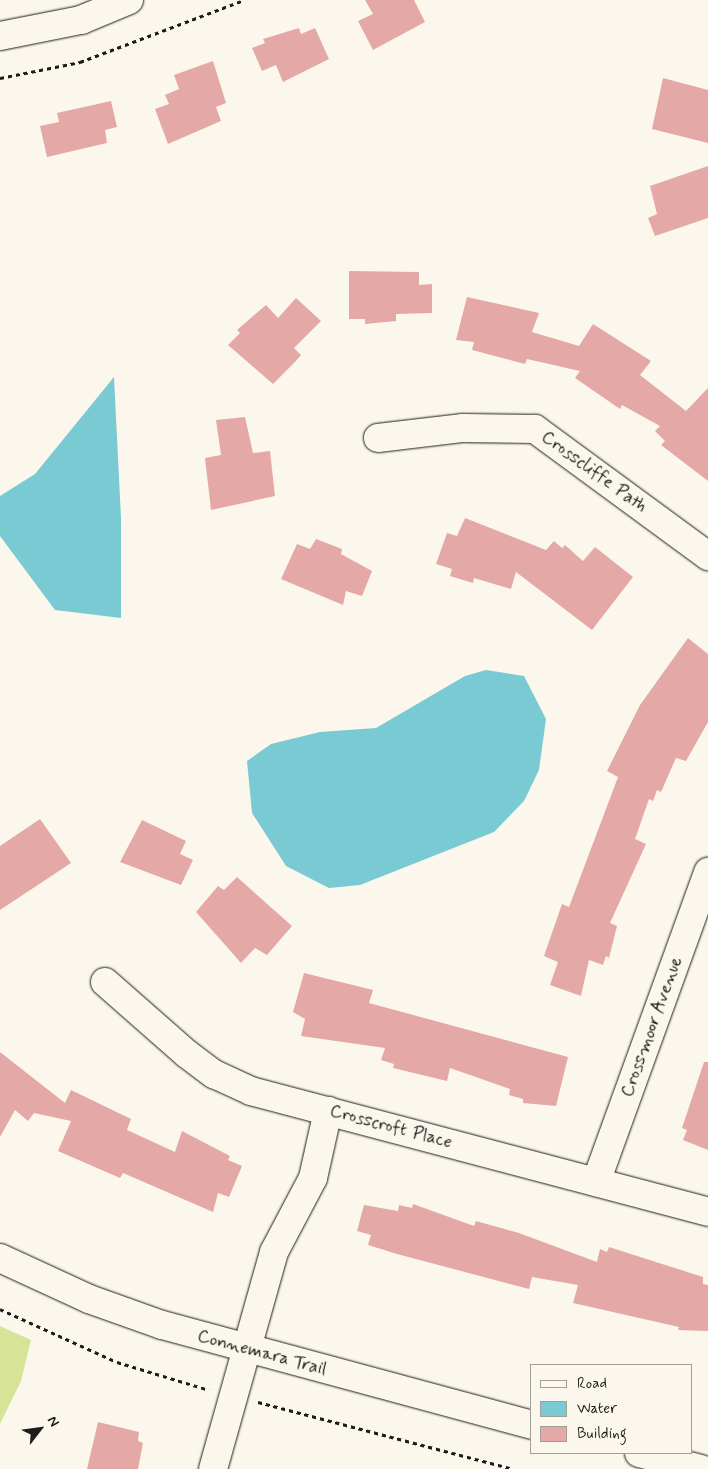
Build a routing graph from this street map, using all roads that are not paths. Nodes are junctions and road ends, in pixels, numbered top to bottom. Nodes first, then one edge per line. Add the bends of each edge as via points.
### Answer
1 (129, 0) edge
2 (0, 36) edge
3 (378, 438) dead end
4 (708, 556) edge
5 (708, 872) edge
6 (105, 982) dead end
7 (328, 1111) junction
8 (596, 1182) junction
9 (708, 1212) edge
10 (0, 1258) edge
11 (244, 1350) junction
12 (530, 1424) edge
13 (642, 1454) edge
14 (213, 1469) edge
15 (701, 1469) edge

1 - 2 street via 81,20
3 - 4 street, Crosscliffe Path via 463,428 535,429
5 - 8 street, Crossmoor Avenue
6 - 7 street, Crosscroft Place via 214,1074 251,1091
7 - 8 street, Crosscroft Place
7 - 11 street via 313,1178 283,1228
8 - 9 street, Crosscroft Place
10 - 11 street, Connemara Trail via 92,1300
11 - 12 street, Connemara Trail
11 - 14 street
13 - 15 street

